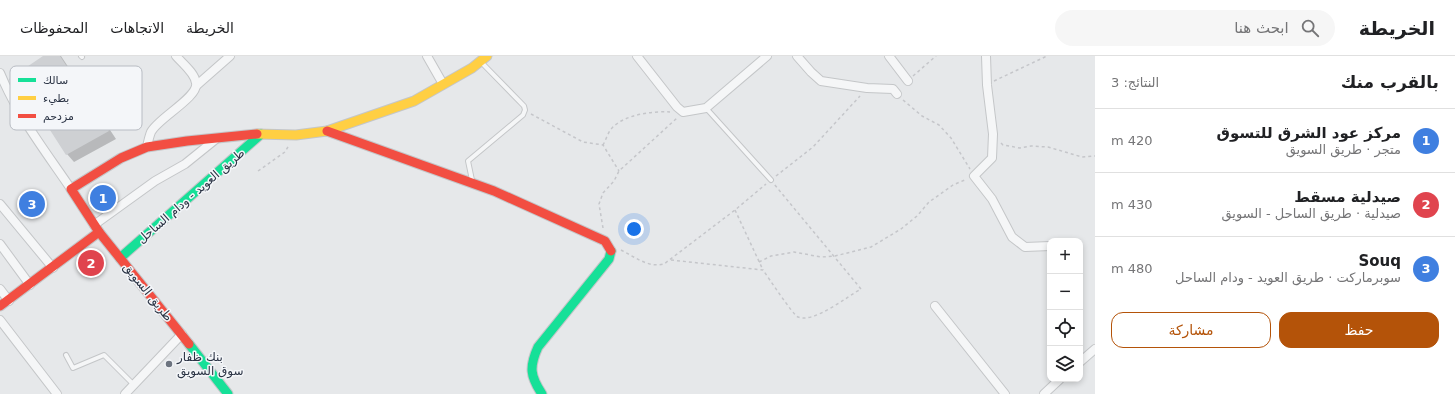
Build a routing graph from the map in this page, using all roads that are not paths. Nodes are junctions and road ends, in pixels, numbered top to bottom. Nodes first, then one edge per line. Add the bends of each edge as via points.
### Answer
1 (176, 56) edge
2 (230, 56) edge
3 (427, 56) edge
4 (637, 56) edge
5 (767, 56) edge
6 (797, 56) edge
7 (889, 56) edge
8 (986, 56) edge
9 (484, 59) edge
10 (0, 73) edge
11 (908, 80) road end
12 (443, 84) junction
13 (197, 85) junction
14 (897, 94) road end
15 (10, 96) edge
16 (706, 108) junction
17 (31, 130) edge
18 (327, 131) junction
19 (261, 134) junction
20 (218, 137) junction
21 (148, 148) junction
22 (771, 180) road end
23 (473, 184) junction
24 (71, 189) junction
25 (0, 204) edge
26 (97, 228) junction
27 (0, 244) edge
28 (1047, 246) edge
29 (120, 258) junction
30 (53, 268) junction
31 (30, 285) junction
32 (0, 289) edge
33 (8, 301) junction
34 (0, 306) edge
35 (935, 306) dead end
36 (0, 320) edge
37 (182, 334) junction
38 (1095, 349) edge
39 (66, 355) dead end
40 (1083, 359) edge
41 (1057, 382) edge
42 (134, 385) junction
43 (57, 394) edge
44 (125, 394) edge
45 (228, 394) edge
46 (542, 394) edge
47 (1005, 394) edge
48 (1044, 394) edge

1 - 13 street
2 - 13 street
3 - 12 street
4 - 16 street via 683,112
5 - 16 street
6 - 14 street via 821,80 867,88 893,89
7 - 11 street
8 - 28 street via 993,134 992,158 974,176 992,200 1012,237 1025,247
9 - 12 main road, طريق العويد - ودام الساحل
9 - 23 lane via 525,110 523,115 468,161
10 - 15 street
12 - 18 main road, طريق العويد - ودام الساحل via 414,101
13 - 21 street via 194,93 157,124 151,132
16 - 22 lane
17 - 24 street
18 - 19 main road, طريق العويد - ودام الساحل via 296,135
18 - 23 main road
19 - 20 main road, طريق العويد - ودام الساحل
19 - 29 main road, طريق العويد - ودام الساحل
20 - 21 main road, طريق العويد - ودام الساحل
20 - 26 street via 185,164 155,181
21 - 24 main road, طريق العويد - ودام الساحل via 121,158
23 - 46 main road via 494,191 605,242 611,250 609,259 538,347 530,370
24 - 26 main road, طريق السويق
25 - 30 street
26 - 29 main road, طريق السويق
26 - 30 main road
27 - 31 street
29 - 37 main road, طريق السويق
30 - 31 main road
31 - 33 main road
32 - 33 street
33 - 34 main road
35 - 47 street
36 - 43 street
37 - 42 street
37 - 45 main road, طريق السويق
38 - 40 street
39 - 42 lane via 73,368 104,356
41 - 48 street
42 - 44 street

